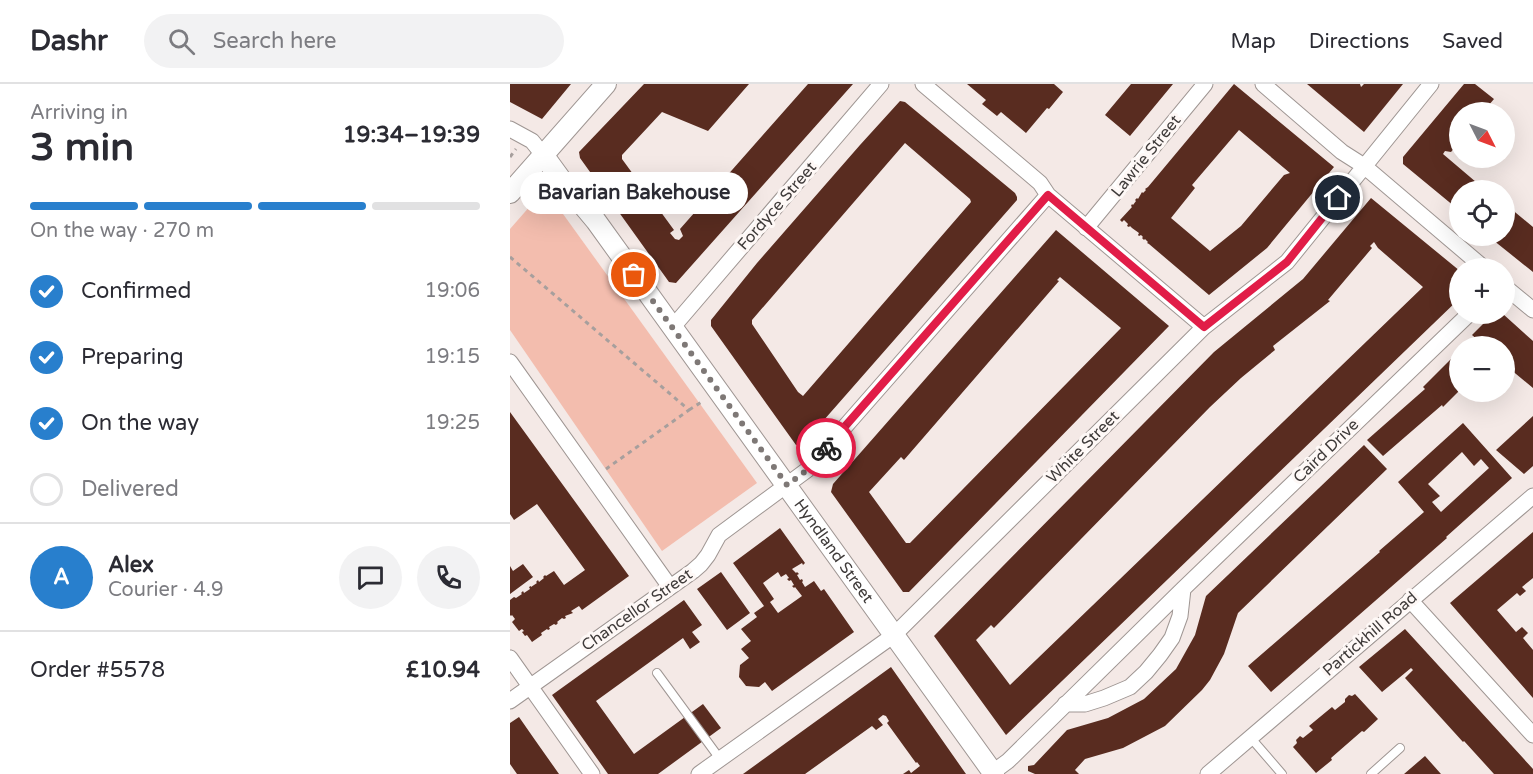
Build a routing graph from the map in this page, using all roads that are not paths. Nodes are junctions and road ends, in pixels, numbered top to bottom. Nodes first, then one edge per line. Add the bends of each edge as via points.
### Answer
1 (606, 84) edge
2 (881, 84) edge
3 (923, 84) edge
4 (1205, 84) edge
5 (1263, 84) edge
6 (1431, 84) edge
7 (510, 129) edge
8 (544, 156) junction
9 (1364, 166) junction
10 (510, 193) edge
11 (1048, 195) junction
12 (1086, 228) junction
13 (1472, 258) edge
14 (1515, 295) edge
15 (1533, 310) edge
16 (1459, 324) edge
17 (1204, 327) junction
18 (672, 328) junction
19 (510, 362) edge
20 (787, 485) junction
21 (1533, 496) edge
22 (670, 587) junction
23 (1183, 589) junction
24 (1410, 600) junction
25 (894, 635) junction
26 (510, 658) edge
27 (657, 673) dead end
28 (530, 686) junction
29 (510, 701) edge
30 (1065, 704) junction
31 (1533, 735) edge
32 (1250, 737) junction
33 (1400, 748) dead end
34 (720, 759) junction
35 (994, 773) edge
36 (592, 774) edge
37 (699, 774) edge
38 (1208, 774) edge
39 (1282, 774) edge
40 (1371, 774) edge

1 - 8 street
2 - 18 street, Fordyce Street
3 - 11 street via 1040,183
4 - 12 street, Lawrie Street
5 - 9 street via 1342,153
6 - 9 street, White Street
7 - 8 street via 532,141
8 - 10 street
8 - 18 street, Hyndland Street
9 - 13 street
9 - 17 street, White Street via 1287,262
11 - 12 street
11 - 20 street, Chancellor Street via 807,470
12 - 17 street
14 - 15 street
16 - 23 street, Caird Drive
17 - 25 street, White Street
18 - 20 street, Hyndland Street
19 - 22 street
20 - 22 street, Chancellor Street via 719,535 701,564
20 - 25 street, Hyndland Street
21 - 24 street, Partickhill Road
22 - 28 street, Chancellor Street
23 - 30 street, Caird Drive
23 - 30 street via 1173,638 1146,672 1130,687 1104,698 1085,704
24 - 31 street
24 - 32 street, Partickhill Road
25 - 34 street, White Street
25 - 35 street, Hyndland Street
26 - 28 street
27 - 34 lane
28 - 29 street, Chancellor Street
28 - 36 street
30 - 35 street, Caird Drive
32 - 38 street, Partickhill Road
32 - 39 lane
33 - 40 lane
34 - 37 street, White Street

